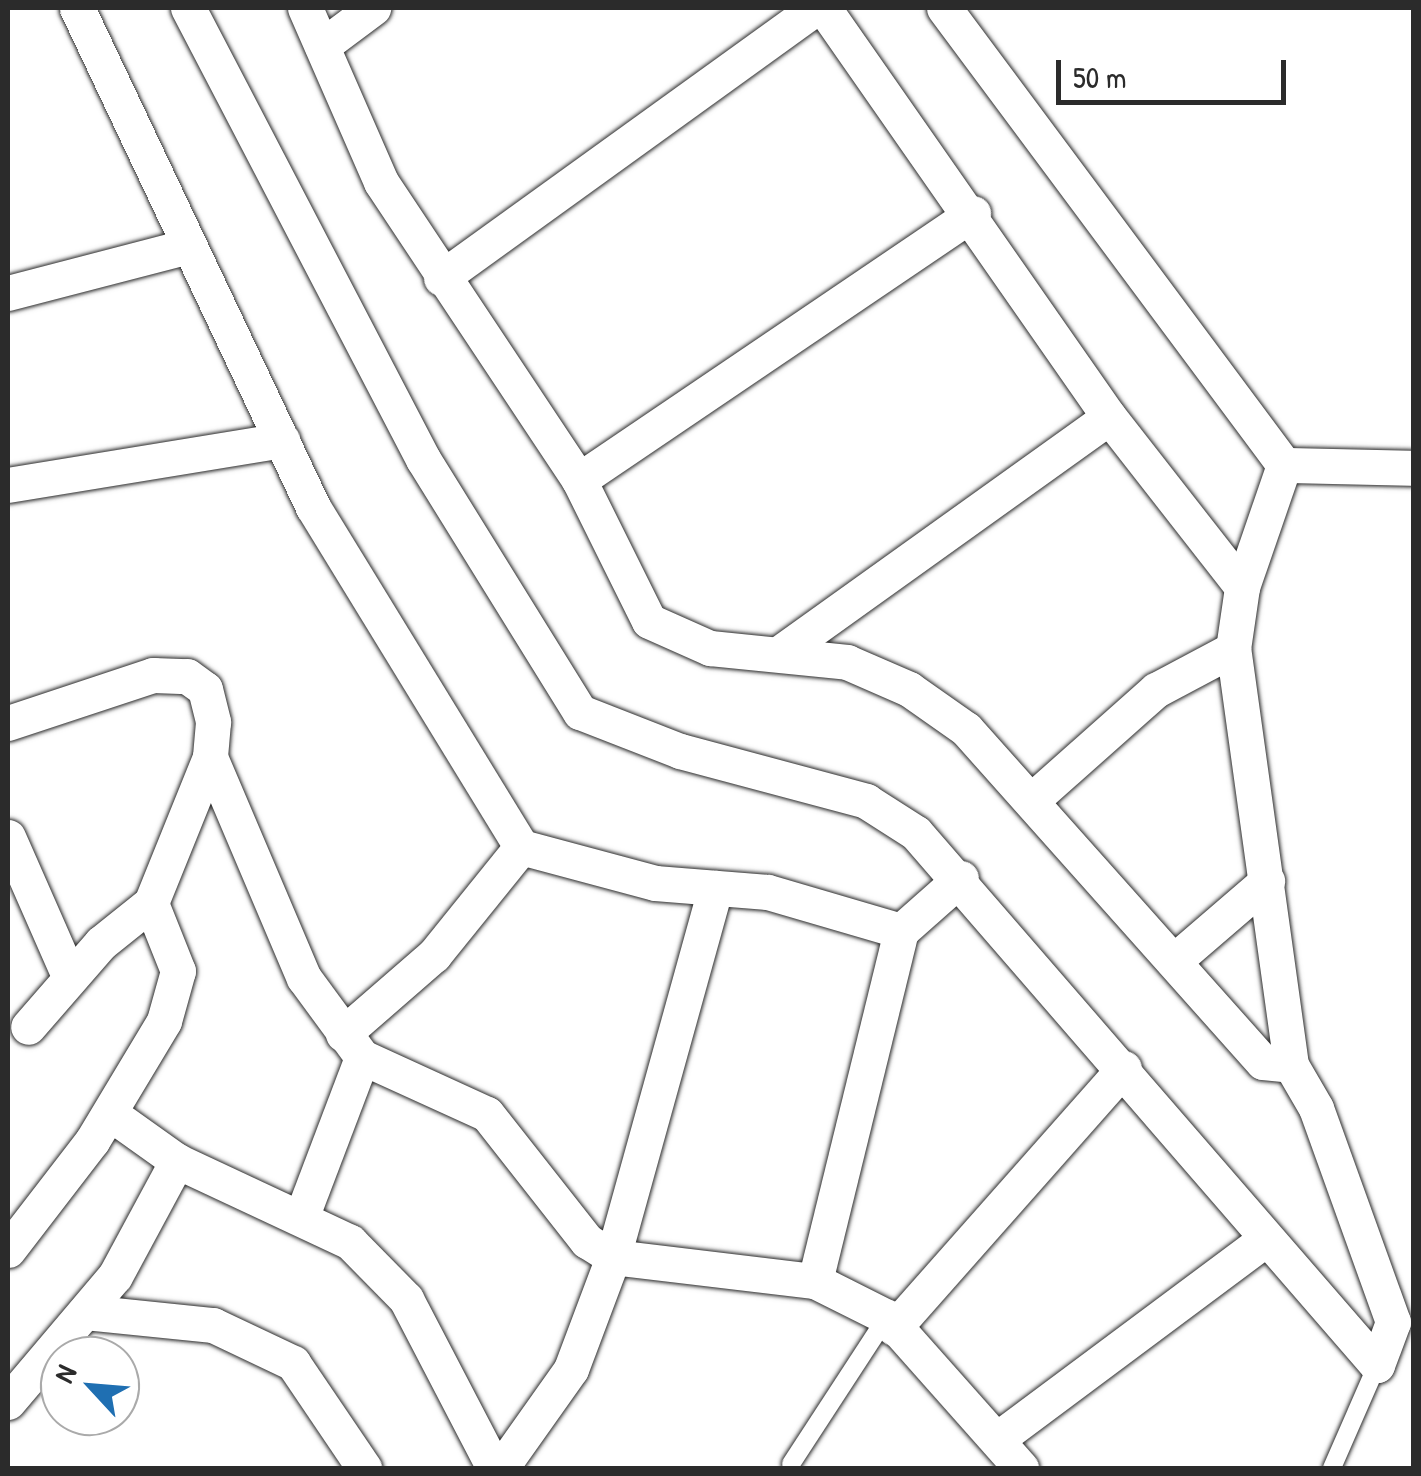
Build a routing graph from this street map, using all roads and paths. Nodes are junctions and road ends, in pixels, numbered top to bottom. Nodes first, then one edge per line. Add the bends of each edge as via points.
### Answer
1 (77, 8) edge
2 (188, 8) edge
3 (305, 8) edge
4 (373, 8) edge
5 (815, 8) edge
6 (824, 8) edge
7 (944, 8) edge
8 (322, 46) junction
9 (973, 213) junction
10 (189, 246) junction
11 (441, 278) junction
12 (8, 293) edge
13 (1109, 416) junction
14 (282, 440) junction
15 (1284, 465) junction
16 (1414, 468) edge
17 (579, 480) junction
18 (8, 485) edge
19 (1242, 586) junction
20 (1233, 649) junction
21 (781, 652) junction
22 (8, 723) edge
23 (210, 757) junction
24 (1032, 800) junction
25 (8, 837) edge
26 (521, 847) junction
27 (960, 878) junction
28 (1267, 881) junction
29 (715, 888) junction
30 (151, 903) junction
31 (901, 931) junction
32 (1174, 962) junction
33 (70, 978) junction
34 (28, 1026) dead end
35 (353, 1046) junction
36 (1291, 1065) junction
37 (1124, 1068) junction
38 (111, 1114) junction
39 (178, 1162) junction
40 (301, 1218) junction
41 (1264, 1240) junction
42 (8, 1250) edge
43 (613, 1258) junction
44 (815, 1281) junction
45 (85, 1312) junction
46 (891, 1322) junction
47 (1377, 1365) junction
48 (8, 1402) edge
49 (1000, 1437) junction
50 (790, 1464) dead end
51 (364, 1468) edge
52 (498, 1468) edge
53 (1021, 1468) edge
54 (1332, 1468) edge

1 - 10 street
2 - 27 street via 423,459 580,712 680,752 866,801
3 - 8 street
4 - 8 street
5 - 11 street
6 - 9 street
7 - 15 street
8 - 11 street via 382,182
9 - 13 street
9 - 17 street
10 - 12 street
10 - 14 street
11 - 17 street
13 - 19 street
13 - 21 street
14 - 18 street
14 - 26 street
15 - 16 street
15 - 19 street
17 - 21 street via 649,621 710,648
19 - 20 street
20 - 24 street via 1156,690
20 - 28 street
21 - 24 street via 847,662 909,689 966,729
22 - 23 street via 153,675 187,676 206,689
23 - 30 street
23 - 35 street via 304,978
24 - 32 street
25 - 33 street
26 - 29 street via 585,870
26 - 35 street
27 - 31 street
27 - 37 street
28 - 32 street
28 - 36 street
29 - 31 street via 768,892
29 - 43 street
30 - 33 street
30 - 38 street via 178,971 164,1022
31 - 44 street
32 - 36 street via 1263,1062
33 - 34 street
35 - 40 street
35 - 43 street via 487,1114 588,1241
36 - 47 street via 1316,1108 1393,1322
37 - 41 street
37 - 46 street
38 - 39 street
38 - 42 street
39 - 40 street
39 - 45 street via 151,1224
40 - 52 street via 350,1242 406,1299
41 - 47 street
41 - 49 street
43 - 44 street
43 - 52 street via 570,1369
44 - 46 street
45 - 48 street
45 - 51 street via 214,1326 293,1363
46 - 49 street
46 - 50 lane
47 - 54 lane
49 - 53 street

